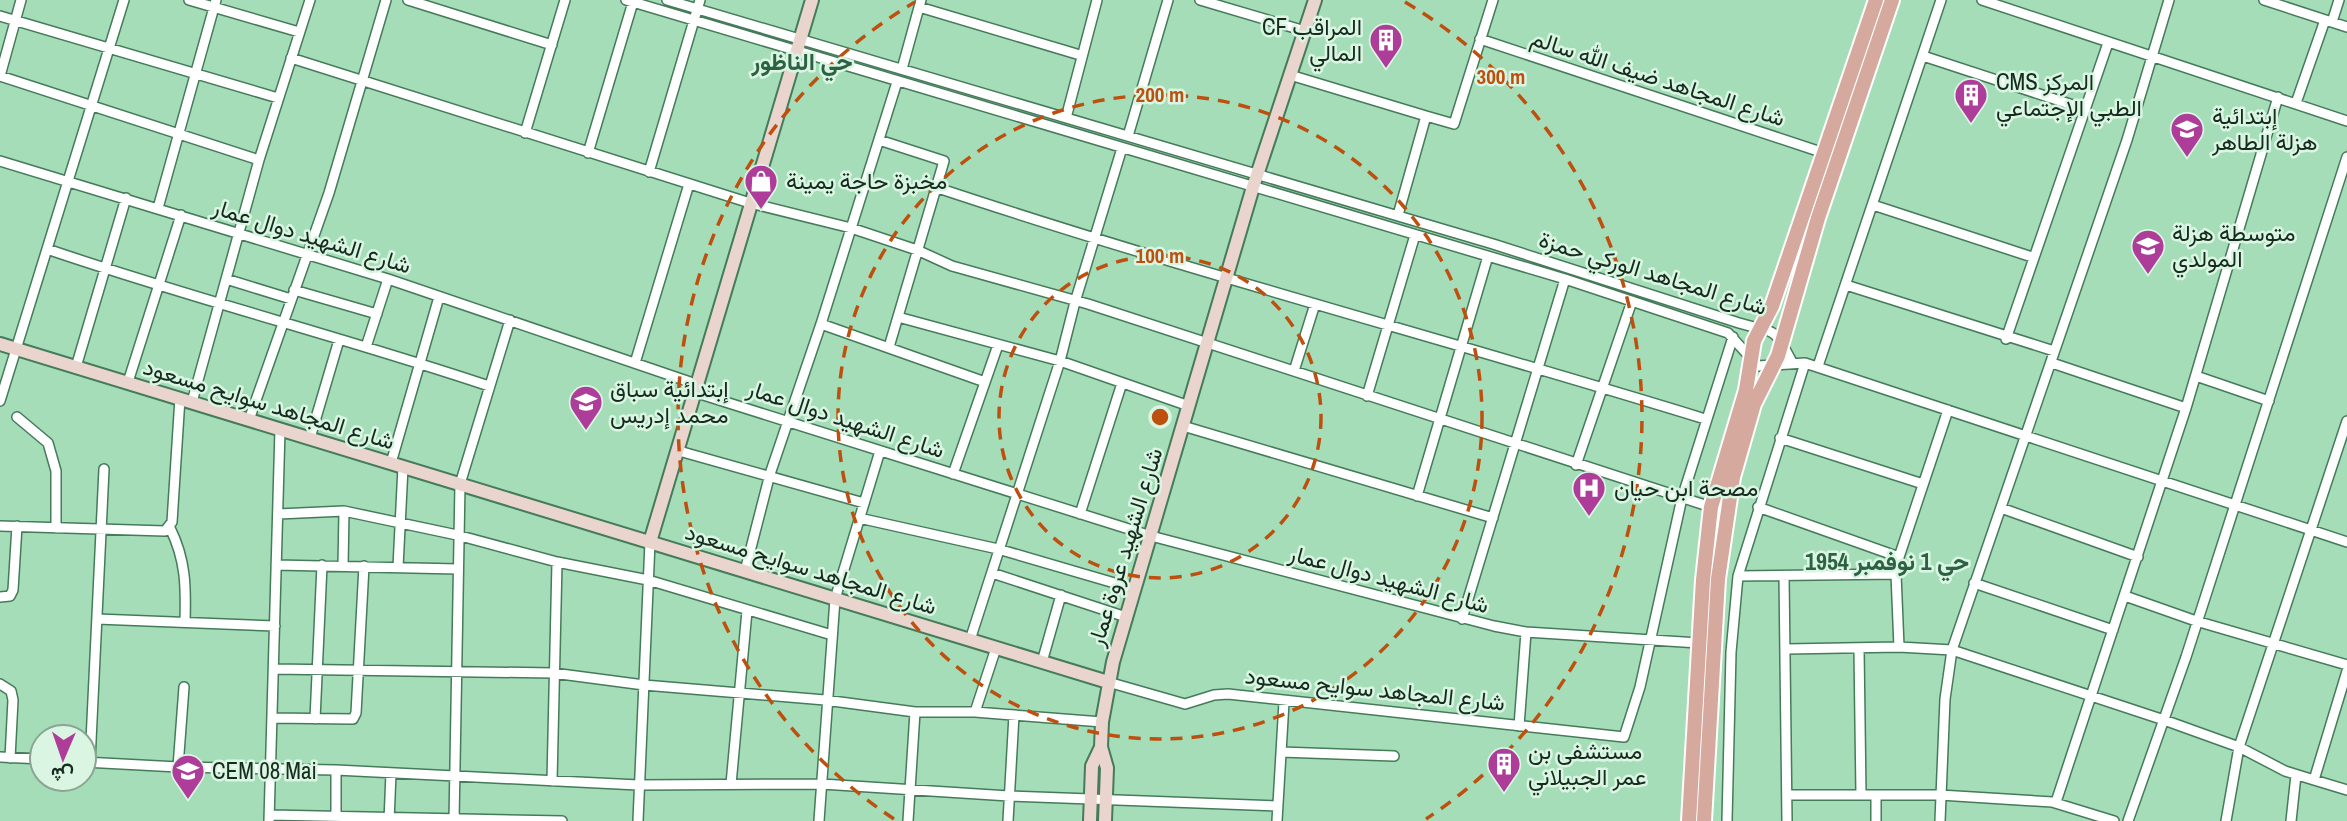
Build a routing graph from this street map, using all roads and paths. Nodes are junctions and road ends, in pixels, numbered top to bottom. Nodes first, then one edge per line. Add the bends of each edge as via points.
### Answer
1 (21, 0) edge
2 (124, 0) edge
3 (190, 0) edge
4 (310, 0) edge
5 (386, 0) edge
6 (408, 0) edge
7 (565, 0) edge
8 (667, 0) edge
9 (812, 0) edge
10 (1097, 0) edge
11 (1168, 0) edge
12 (1200, 0) edge
13 (1315, 0) edge
14 (1493, 0) edge
15 (1876, 0) edge
16 (1892, 0) edge
17 (1941, 0) edge
18 (1982, 0) edge
19 (2169, 0) edge
20 (2264, 0) edge
21 (2339, 0) edge
22 (630, 1) edge
23 (920, 3) edge
24 (215, 4) edge
25 (698, 5) edge
26 (0, 16) edge
27 (15, 21) junction
28 (694, 21) junction
29 (2329, 21) junction
30 (2347, 27) edge
31 (1305, 31) junction
32 (299, 32) junction
33 (1480, 39) junction
34 (2108, 43) junction
35 (552, 45) junction
36 (799, 46) junction
37 (109, 48) junction
38 (1080, 55) junction
39 (1923, 56) junction
40 (2151, 57) junction
41 (291, 58) junction
42 (902, 69) junction
43 (194, 73) junction
44 (1290, 75) junction
45 (0, 76) edge
46 (362, 82) junction
47 (897, 82) junction
48 (2278, 97) junction
49 (278, 98) junction
50 (2296, 103) junction
51 (93, 104) junction
52 (2084, 109) junction
53 (1426, 116) junction
54 (1066, 118) junction
55 (2347, 121) edge
56 (525, 133) junction
57 (180, 134) junction
58 (1128, 136) junction
59 (879, 140) junction
60 (1122, 148) junction
61 (588, 153) junction
62 (1824, 153) junction
63 (2347, 157) edge
64 (0, 160) edge
65 (259, 160) junction
66 (649, 172) junction
67 (69, 181) junction
68 (1255, 181) junction
69 (689, 184) junction
70 (935, 187) junction
71 (126, 198) junction
72 (750, 203) junction
73 (1873, 205) junction
74 (158, 208) junction
75 (181, 215) junction
76 (1398, 215) junction
77 (851, 228) junction
78 (239, 233) junction
79 (1415, 234) junction
80 (1094, 240) junction
81 (47, 249) junction
82 (917, 250) junction
83 (306, 254) junction
84 (1488, 256) junction
85 (2032, 257) junction
86 (105, 269) junction
87 (226, 278) junction
88 (1225, 278) junction
89 (388, 279) junction
90 (1565, 279) junction
91 (159, 285) junction
92 (1846, 285) junction
93 (292, 294) junction
94 (439, 297) junction
95 (1632, 301) junction
96 (1074, 302) junction
97 (1315, 304) junction
98 (218, 305) junction
99 (377, 314) junction
100 (898, 317) junction
101 (510, 320) junction
102 (282, 324) junction
103 (821, 324) junction
104 (1387, 325) junction
105 (1760, 328) junction
106 (1733, 337) junction
107 (2006, 338) junction
108 (339, 340) junction
109 (1781, 340) junction
110 (1208, 342) junction
111 (0, 344) edge
112 (998, 345) junction
113 (1461, 346) junction
114 (366, 347) junction
115 (889, 348) junction
116 (16, 349) junction
117 (2054, 351) junction
118 (1751, 361) junction
119 (1060, 362) junction
120 (1792, 362) junction
121 (420, 363) junction
122 (635, 363) junction
123 (1805, 363) junction
124 (2052, 363) junction
125 (1774, 365) junction
126 (1818, 366) junction
127 (76, 367) junction
128 (1536, 367) junction
129 (1294, 371) junction
130 (2196, 376) junction
131 (985, 382) junction
132 (128, 383) junction
133 (1122, 383) junction
134 (489, 386) junction
135 (1602, 387) junction
136 (697, 393) junction
137 (1367, 396) junction
138 (186, 400) junction
139 (0, 401) edge
140 (2269, 401) junction
141 (1189, 406) junction
142 (2186, 408) junction
143 (1948, 410) junction
144 (18, 417) dead end
145 (249, 419) junction
146 (1705, 419) junction
147 (788, 420) junction
148 (1438, 420) junction
149 (2347, 421) edge
150 (1183, 426) junction
151 (280, 429) junction
152 (2026, 436) junction
153 (310, 438) junction
154 (1780, 438) junction
155 (1514, 445) junction
156 (679, 451) junction
157 (880, 451) junction
158 (397, 465) junction
159 (1576, 465) junction
160 (104, 469) dead end
161 (770, 474) junction
162 (953, 474) junction
163 (2162, 482) junction
164 (460, 484) junction
165 (1923, 484) junction
166 (1017, 494) junction
167 (1417, 496) junction
168 (1682, 498) junction
169 (863, 503) junction
170 (2234, 505) junction
171 (1711, 507) junction
172 (1758, 507) junction
173 (2001, 508) junction
174 (344, 511) junction
175 (278, 514) junction
176 (1080, 514) junction
177 (859, 518) junction
178 (1493, 518) junction
179 (399, 522) junction
180 (0, 526) edge
181 (17, 526) junction
182 (56, 528) junction
183 (170, 528) junction
184 (2312, 528) junction
185 (101, 530) junction
186 (457, 535) junction
187 (1151, 536) junction
188 (650, 542) junction
189 (2347, 542) edge
190 (998, 549) junction
191 (1899, 557) junction
192 (2138, 557) junction
193 (556, 562) junction
194 (276, 565) junction
195 (322, 565) junction
196 (343, 566) junction
197 (364, 566) junction
198 (398, 567) junction
199 (458, 569) junction
200 (745, 571) junction
201 (992, 573) junction
202 (1896, 574) junction
203 (1738, 576) junction
204 (1784, 576) junction
205 (648, 580) junction
206 (1974, 583) junction
207 (1135, 589) junction
208 (1061, 595) junction
209 (2125, 596) junction
210 (0, 597) edge
211 (835, 599) junction
212 (747, 611) junction
213 (1126, 617) junction
214 (97, 619) junction
215 (1462, 619) junction
216 (2196, 621) junction
217 (185, 622) junction
218 (275, 626) junction
219 (2113, 630) junction
220 (1526, 632) junction
221 (832, 635) junction
222 (970, 640) junction
223 (1649, 641) junction
224 (1699, 643) junction
225 (2273, 643) junction
226 (1899, 647) junction
227 (996, 648) junction
228 (1787, 649) junction
229 (1859, 649) junction
230 (1952, 650) junction
231 (1042, 662) junction
232 (2347, 664) edge
233 (274, 669) junction
234 (318, 670) junction
235 (358, 671) junction
236 (456, 671) junction
237 (2347, 671) edge
238 (553, 673) junction
239 (1108, 682) junction
240 (0, 684) edge
241 (644, 685) junction
242 (184, 687) dead end
243 (737, 691) junction
244 (2092, 695) junction
245 (2343, 697) edge
246 (825, 700) junction
247 (1284, 702) junction
248 (915, 712) junction
249 (975, 712) junction
250 (1014, 715) junction
251 (272, 719) junction
252 (315, 719) junction
253 (2164, 720) junction
254 (90, 723) edge
255 (1102, 723) junction
256 (1519, 726) junction
257 (1101, 747) junction
258 (2239, 747) junction
259 (1281, 752) junction
260 (1394, 755) dead end
261 (5, 757) edge
262 (28, 759) edge
263 (98, 763) edge
264 (178, 768) junction
265 (270, 768) junction
266 (337, 770) junction
267 (391, 773) junction
268 (2296, 775) junction
269 (454, 776) junction
270 (2315, 780) junction
271 (552, 781) junction
272 (731, 784) junction
273 (821, 784) junction
274 (638, 785) junction
275 (2347, 790) edge
276 (910, 791) junction
277 (1940, 794) junction
278 (1787, 795) junction
279 (1861, 795) junction
280 (1009, 796) junction
281 (1876, 796) junction
282 (1090, 799) junction
283 (1106, 799) junction
284 (2056, 802) junction
285 (1277, 806) junction
286 (270, 818) edge
287 (336, 818) edge
288 (389, 819) edge
289 (454, 820) edge
290 (562, 821) edge
291 (638, 821) edge
292 (819, 821) edge
293 (908, 821) edge
294 (1008, 821) edge
295 (1090, 821) edge
296 (1105, 821) edge
297 (1277, 821) edge
298 (1689, 821) edge
299 (1704, 821) edge
300 (1727, 821) edge
301 (1787, 821) edge
302 (1876, 821) edge
303 (1940, 821) edge
304 (2114, 821) edge
305 (2128, 821) edge
306 (2226, 821) edge
307 (2291, 821) edge

1 - 27 street
2 - 37 street
3 - 24 street
4 - 32 street
5 - 46 street
6 - 35 street
7 - 35 street
8 - 25 street, شارع المجاهد الوركي حمزة
9 - 36 street
10 - 38 street
11 - 58 street
12 - 31 street
13 - 31 street, شارع الشهيد عروة عمار
14 - 33 street
15 - 62 main road
16 - 109 main road
17 - 39 street
18 - 34 street
19 - 40 street
20 - 29 street
21 - 29 street
22 - 28 street, شارع المجاهد الوركي حمزة
22 - 61 street
23 - 38 street
23 - 42 street
24 - 32 street
24 - 43 street
25 - 28 street
25 - 36 street, شارع المجاهد الوركي حمزة
26 - 27 street
27 - 37 street
27 - 45 street
28 - 36 street, شارع المجاهد الوركي حمزة
28 - 66 street
29 - 30 street
29 - 50 street
31 - 44 street, شارع الشهيد عروة عمار
32 - 41 street
33 - 53 street via 1454,124
33 - 62 street, شارع المجاهد ضيف الله سالم
34 - 40 street
34 - 52 street
35 - 56 street
36 - 42 street, شارع المجاهد الوركي حمزة
36 - 47 street, شارع المجاهد الوركي حمزة
36 - 72 street
37 - 43 street
37 - 51 street
38 - 54 street
39 - 52 street
39 - 73 street
40 - 48 street
40 - 117 street
41 - 46 street
41 - 49 street
42 - 54 street, شارع المجاهد الوركي حمزة
43 - 49 street
43 - 57 street
44 - 53 street
44 - 68 street, شارع الشهيد عروة عمار
45 - 51 street
46 - 56 street
46 - 83 street
47 - 59 street
47 - 60 street, شارع المجاهد الوركي حمزة
48 - 50 street
48 - 130 street
49 - 65 street
50 - 55 street
51 - 57 street
51 - 67 street
52 - 85 street
53 - 76 street
54 - 58 street, شارع المجاهد الوركي حمزة
56 - 61 street
57 - 65 street
57 - 74 street
58 - 68 street, شارع المجاهد الوركي حمزة
59 - 70 street via 944,161
59 - 77 street
60 - 68 street, شارع المجاهد الوركي حمزة
60 - 80 street
61 - 66 street
62 - 105 main road via 1772,306
63 - 140 street
64 - 67 street, شارع الشهيد دوال عمار
65 - 78 street
66 - 69 street
67 - 71 street, شارع الشهيد دوال عمار
67 - 81 street
68 - 76 street, شارع المجاهد الوركي حمزة
68 - 79 street, شارع المجاهد الوركي حمزة
68 - 88 street, شارع الشهيد عروة عمار
69 - 72 street
69 - 122 street
70 - 80 street
70 - 82 street
71 - 74 street, شارع الشهيد دوال عمار
71 - 86 street
72 - 77 street
72 - 136 street
73 - 85 street
73 - 92 street
74 - 75 street, شارع الشهيد دوال عمار
75 - 78 street, شارع الشهيد دوال عمار
75 - 91 street
76 - 105 street, شارع المجاهد الوركي حمزة
77 - 82 street
77 - 103 street
78 - 83 street, شارع الشهيد دوال عمار
78 - 87 street
79 - 84 street, شارع المجاهد الوركي حمزة
79 - 104 street
80 - 88 street
80 - 96 street
81 - 86 street
81 - 116 street
82 - 96 street
82 - 100 street
83 - 89 street, شارع الشهيد دوال عمار
83 - 93 street
84 - 90 street, شارع المجاهد الوركي حمزة
84 - 113 street
85 - 107 street
86 - 91 street
86 - 127 street
87 - 93 street
87 - 98 street
88 - 97 street
88 - 110 street, شارع الشهيد عروة عمار
89 - 94 street, شارع الشهيد دوال عمار
89 - 99 street
90 - 95 street, شارع المجاهد الوركي حمزة
90 - 128 street
91 - 98 street
91 - 132 street
92 - 107 street
92 - 126 street
93 - 99 street
93 - 102 street
94 - 101 street, شارع الشهيد دوال عمار
94 - 121 street
95 - 106 street, شارع المجاهد الوركي حمزة
95 - 135 street
96 - 110 street
96 - 119 street
97 - 104 street
97 - 129 street
98 - 102 street
98 - 138 street
99 - 114 street
100 - 112 street
100 - 115 street
101 - 122 street, شارع الشهيد دوال عمار
101 - 134 street
102 - 108 street
102 - 145 street
103 - 115 street
103 - 147 street
104 - 113 street
104 - 137 street
105 - 109 street, شارع المجاهد الوركي حمزة via 1773,330
105 - 118 main road
106 - 118 street, شارع المجاهد الوركي حمزة
106 - 146 street
107 - 117 street
108 - 114 street
108 - 153 street
109 - 120 street, شارع المجاهد الوركي حمزة
109 - 125 main road
110 - 129 street
110 - 141 street, شارع الشهيد عروة عمار
111 - 116 street, شارع المجاهد سوايح مسعود
112 - 119 street
112 - 131 street
113 - 128 street
113 - 148 street
114 - 121 street
115 - 131 street
116 - 127 street, شارع المجاهد سوايح مسعود
116 - 139 street
117 - 124 street
118 - 125 street via 1762,367
118 - 171 main road
119 - 133 street
119 - 166 street
120 - 123 street
120 - 125 street
121 - 134 street
121 - 158 street
122 - 136 street, شارع الشهيد دوال عمار via 690,382
123 - 126 street
123 - 154 street
124 - 142 street
124 - 152 street
125 - 299 main road via 1754,404 1726,512
126 - 143 street
127 - 132 street, شارع المجاهد سوايح مسعود
128 - 135 street
128 - 155 street
129 - 137 street
130 - 140 street
130 - 142 street
131 - 162 street
132 - 138 street, شارع المجاهد سوايح مسعود
133 - 141 street
133 - 176 street
134 - 164 street
135 - 146 street
135 - 159 street
136 - 147 street, شارع الشهيد دوال عمار
136 - 156 street
137 - 148 street
138 - 145 street, شارع المجاهد سوايح مسعود
138 - 183 street
140 - 170 street
141 - 150 street, شارع الشهيد عروة عمار
142 - 163 street
143 - 152 street
143 - 165 street
144 - 182 street via 48,443 56,471
145 - 151 street, شارع المجاهد سوايح مسعود
146 - 168 street
147 - 157 street, شارع الشهيد دوال عمار
147 - 161 street
148 - 155 street
148 - 167 street
149 - 184 street
150 - 167 street
150 - 187 street, شارع الشهيد عروة عمار
151 - 153 street, شارع المجاهد سوايح مسعود
151 - 175 street
152 - 163 street
152 - 173 street
153 - 158 street, شارع المجاهد سوايح مسعود
154 - 165 street
154 - 172 street
155 - 159 street
155 - 178 street
156 - 161 street
156 - 188 street
157 - 162 street, شارع الشهيد دوال عمار
157 - 169 street
158 - 164 street, شارع المجاهد سوايح مسعود
158 - 179 street
159 - 168 street
160 - 185 street
161 - 169 street
161 - 200 street
162 - 166 street, شارع الشهيد دوال عمار
163 - 170 street
163 - 192 street
164 - 186 street
164 - 188 street, شارع المجاهد سوايح مسعود
165 - 191 street
166 - 176 street, شارع الشهيد دوال عمار
166 - 190 street
167 - 178 street
168 - 171 street
168 - 223 street
169 - 177 street
170 - 184 street
170 - 216 street
171 - 224 main road
172 - 191 street
172 - 203 street
173 - 192 street
173 - 206 street
174 - 175 street
174 - 179 street
174 - 196 street
175 - 194 street
176 - 187 street, شارع الشهيد دوال عمار
177 - 190 street
177 - 211 street
178 - 215 street
179 - 186 street
179 - 198 street
180 - 181 street
181 - 182 street
181 - 210 street via 13,590 10,596
182 - 185 street
183 - 185 street via 158,533
183 - 217 street via 186,574
184 - 189 street
184 - 225 street
185 - 214 street
186 - 193 street
186 - 199 street
187 - 207 street, شارع الشهيد عروة عمار
187 - 215 street, شارع الشهيد دوال عمار
188 - 200 street, شارع المجاهد سوايح مسعود
188 - 205 street
190 - 201 street
190 - 207 street
191 - 202 street
192 - 209 street
193 - 205 street
193 - 238 street
194 - 195 street
194 - 218 street
195 - 196 street
195 - 234 street
196 - 197 street
197 - 198 street
197 - 235 street
198 - 199 street
199 - 236 street
200 - 211 street, شارع المجاهد سوايح مسعود
201 - 208 street
201 - 222 street
202 - 204 street
202 - 226 street
203 - 204 street
203 - 300 street via 1731,652
204 - 228 street
205 - 212 street
205 - 241 street
206 - 219 street
206 - 230 street
207 - 213 street, شارع الشهيد عروة عمار
208 - 213 street
208 - 231 street
209 - 216 street
209 - 219 street
211 - 221 street
211 - 222 street, شارع المجاهد سوايح مسعود
212 - 221 street
212 - 243 street
213 - 239 street, شارع الشهيد عروة عمار
214 - 217 street
214 - 254 street
215 - 220 street, شارع الشهيد دوال عمار
216 - 225 street
216 - 253 street
217 - 218 street
218 - 233 street
219 - 244 street
220 - 223 street, شارع الشهيد دوال عمار
220 - 256 street
221 - 246 street
222 - 227 street, شارع المجاهد سوايح مسعود
223 - 224 street, شارع الشهيد دوال عمار
223 - 256 street, شارع المجاهد سوايح مسعود via 1624,737
224 - 298 main road
225 - 232 street
225 - 258 street
226 - 229 street
226 - 230 street
227 - 231 street, شارع المجاهد سوايح مسعود
227 - 249 street
228 - 229 street
228 - 278 street
229 - 279 street
230 - 244 street
230 - 277 street
231 - 239 street, شارع المجاهد سوايح مسعود
233 - 234 street
233 - 251 street
234 - 235 street
234 - 252 street
235 - 236 street
235 - 252 street via 353,719
236 - 238 street
236 - 269 street
237 - 245 street
238 - 241 street
238 - 271 street
239 - 247 street, شارع المجاهد سوايح مسعود via 1185,704 1228,694
239 - 255 street, شارع الشهيد عروة عمار
240 - 261 street via 11,691 13,700
241 - 243 street
241 - 274 street
242 - 264 street
243 - 246 street
243 - 272 street
244 - 253 street
244 - 284 street
245 - 270 street
246 - 248 street
246 - 273 street
247 - 256 street, شارع المجاهد سوايح مسعود
247 - 259 street
248 - 249 street
248 - 276 street
249 - 250 street
250 - 255 street
250 - 280 street
251 - 252 street
251 - 265 street
253 - 258 street
253 - 305 street
255 - 257 street, شارع الشهيد عروة عمار
257 - 282 street, شارع الشهيد عروة عمار via 1092,766
257 - 283 street, شارع الشهيد عروة عمار via 1107,768
258 - 268 street
258 - 306 street
259 - 260 street
259 - 285 street
261 - 262 street
263 - 264 street
264 - 265 street
265 - 266 street
265 - 286 street
266 - 267 street
266 - 287 street
267 - 269 street
267 - 288 street
268 - 270 street
268 - 307 street
269 - 271 street
269 - 289 street
270 - 275 street
271 - 274 street
272 - 273 street
272 - 274 street
273 - 276 street
273 - 292 street
274 - 291 street
276 - 280 street
276 - 293 street
277 - 281 street
277 - 284 street
277 - 303 street
278 - 279 street
278 - 301 street
279 - 281 street
280 - 282 street
280 - 294 street
281 - 302 street
282 - 283 street
282 - 295 street, شارع الشهيد عروة عمار
283 - 285 street
283 - 296 street, شارع الشهيد عروة عمار
284 - 304 street
285 - 297 street
286 - 287 street
287 - 288 street
288 - 289 street
289 - 290 street

